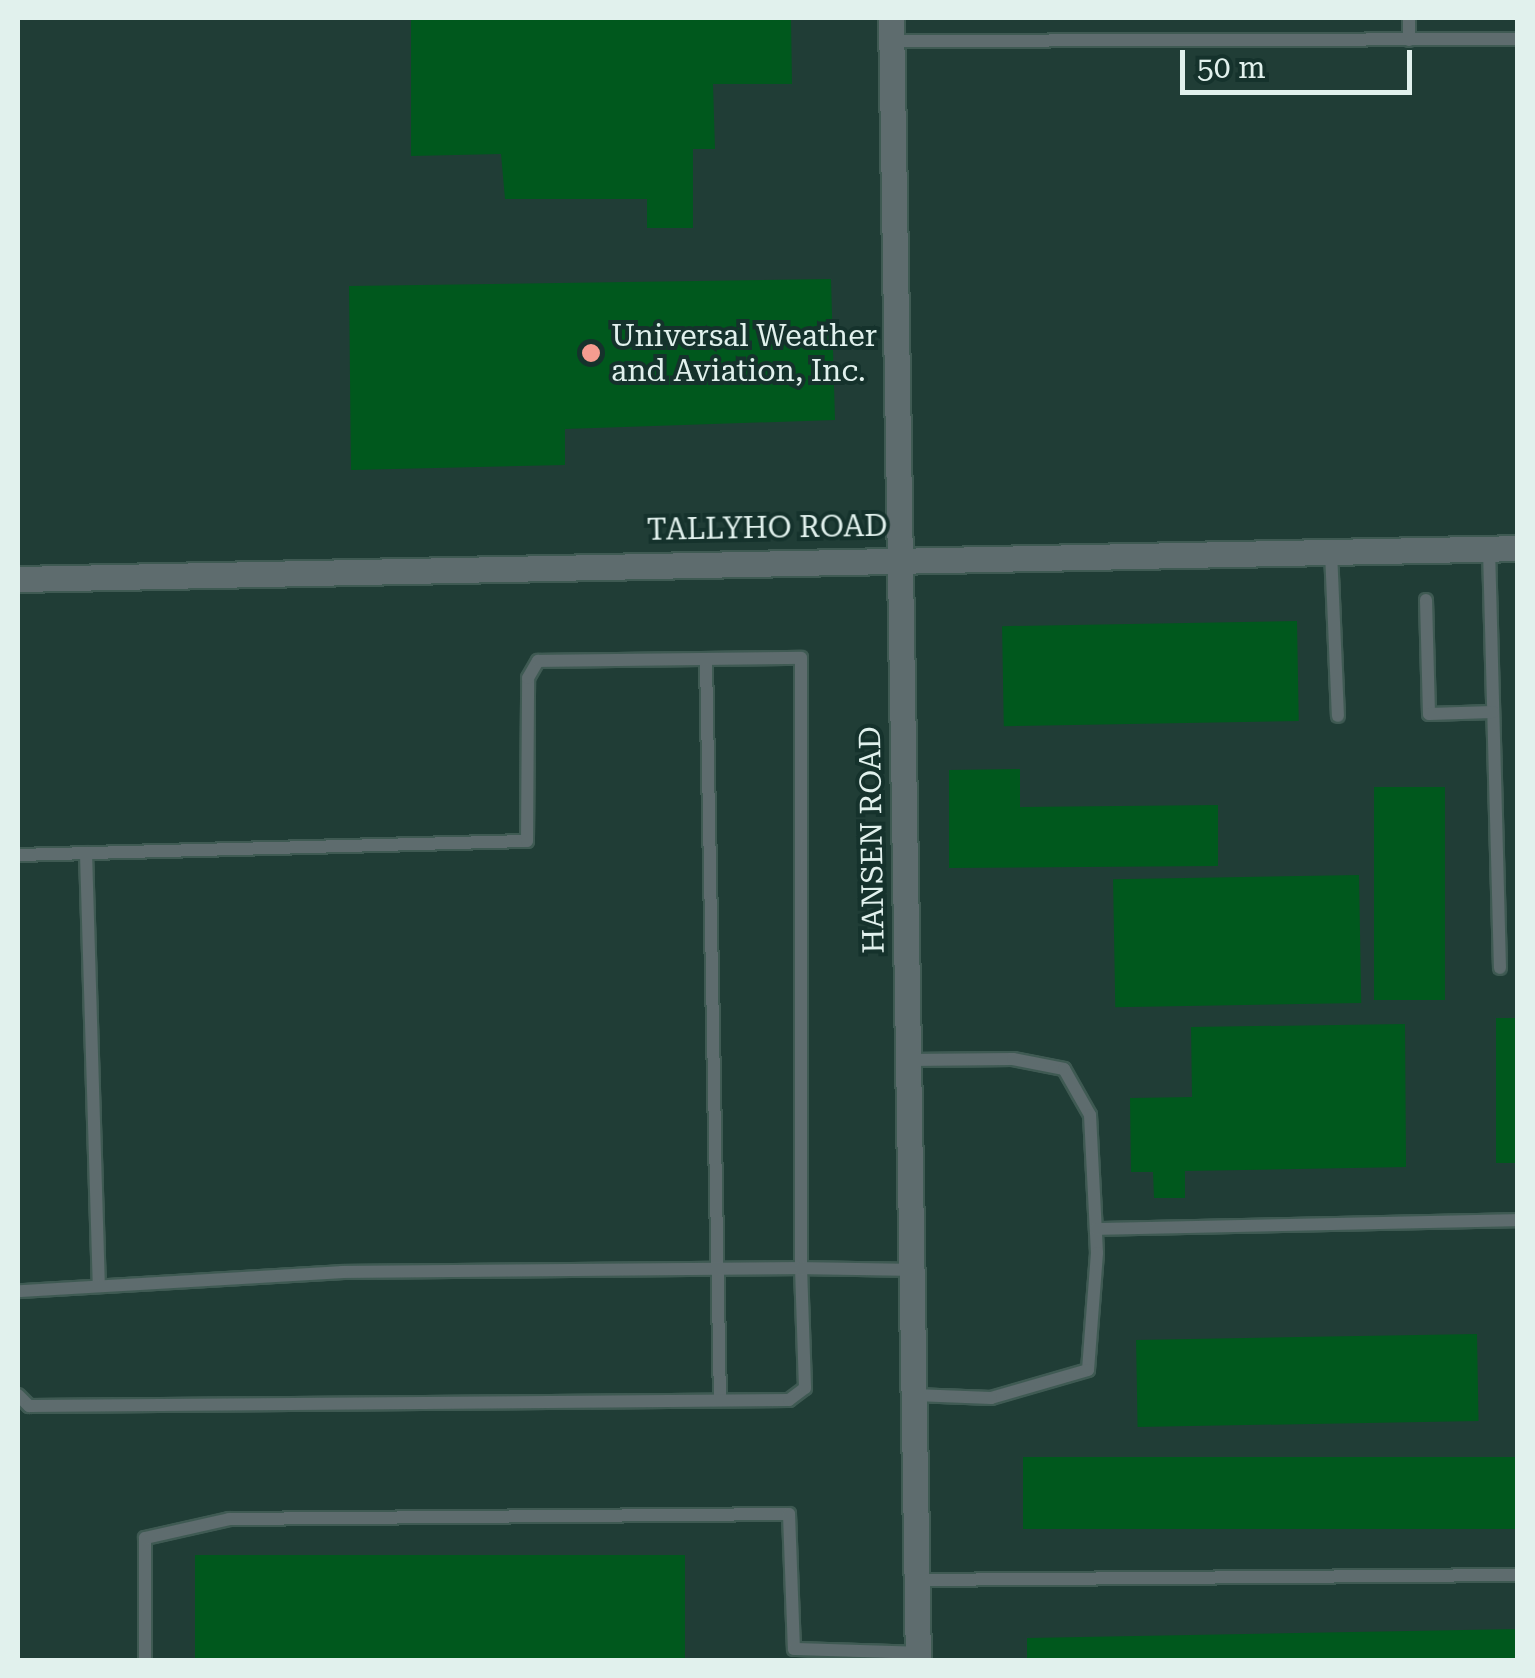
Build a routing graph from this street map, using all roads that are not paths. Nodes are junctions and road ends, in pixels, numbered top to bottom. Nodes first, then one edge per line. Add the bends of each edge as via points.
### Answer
1 (1408, 18) edge
2 (891, 30) edge
3 (1518, 39) edge
4 (1409, 40) junction
5 (1518, 548) edge
6 (1489, 549) junction
7 (1331, 551) junction
8 (900, 558) junction
9 (18, 579) edge
10 (1426, 600) dead end
11 (706, 659) junction
12 (1493, 712) junction
13 (1338, 716) dead end
14 (86, 853) junction
15 (18, 855) edge
16 (1500, 968) dead end
17 (908, 1060) junction
18 (1518, 1220) edge
19 (1096, 1229) junction
20 (801, 1268) junction
21 (716, 1269) junction
22 (912, 1270) junction
23 (99, 1286) junction
24 (18, 1291) edge
25 (18, 1395) edge
26 (914, 1396) junction
27 (720, 1400) junction
28 (1518, 1574) edge
29 (917, 1580) junction
30 (794, 1654) edge
31 (918, 1657) edge
32 (145, 1660) edge

1 - 4 lane
2 - 4 lane
2 - 8 street, HANSEN ROAD
3 - 4 lane
5 - 6 street, TALLYHO ROAD
6 - 7 street, TALLYHO ROAD
6 - 12 lane
7 - 8 street, TALLYHO ROAD
7 - 13 lane
8 - 9 street, TALLYHO ROAD
8 - 17 street, HANSEN ROAD
10 - 12 lane via 1429,714
11 - 14 lane via 538,661 528,678 526,842
11 - 20 lane via 801,658
11 - 21 lane
12 - 16 lane
14 - 15 lane
14 - 23 lane
17 - 19 lane via 1013,1059 1064,1069 1090,1115
17 - 22 street, HANSEN ROAD
18 - 19 lane
19 - 26 lane via 1088,1370 991,1398
20 - 21 lane
20 - 22 lane
20 - 27 lane via 805,1388 788,1400
21 - 23 lane via 342,1272
21 - 27 lane
22 - 26 street, HANSEN ROAD
23 - 24 lane
25 - 27 lane via 29,1406
26 - 29 street, HANSEN ROAD
28 - 29 lane
29 - 31 street, HANSEN ROAD
30 - 31 lane
30 - 32 lane via 788,1514 229,1519 145,1538

